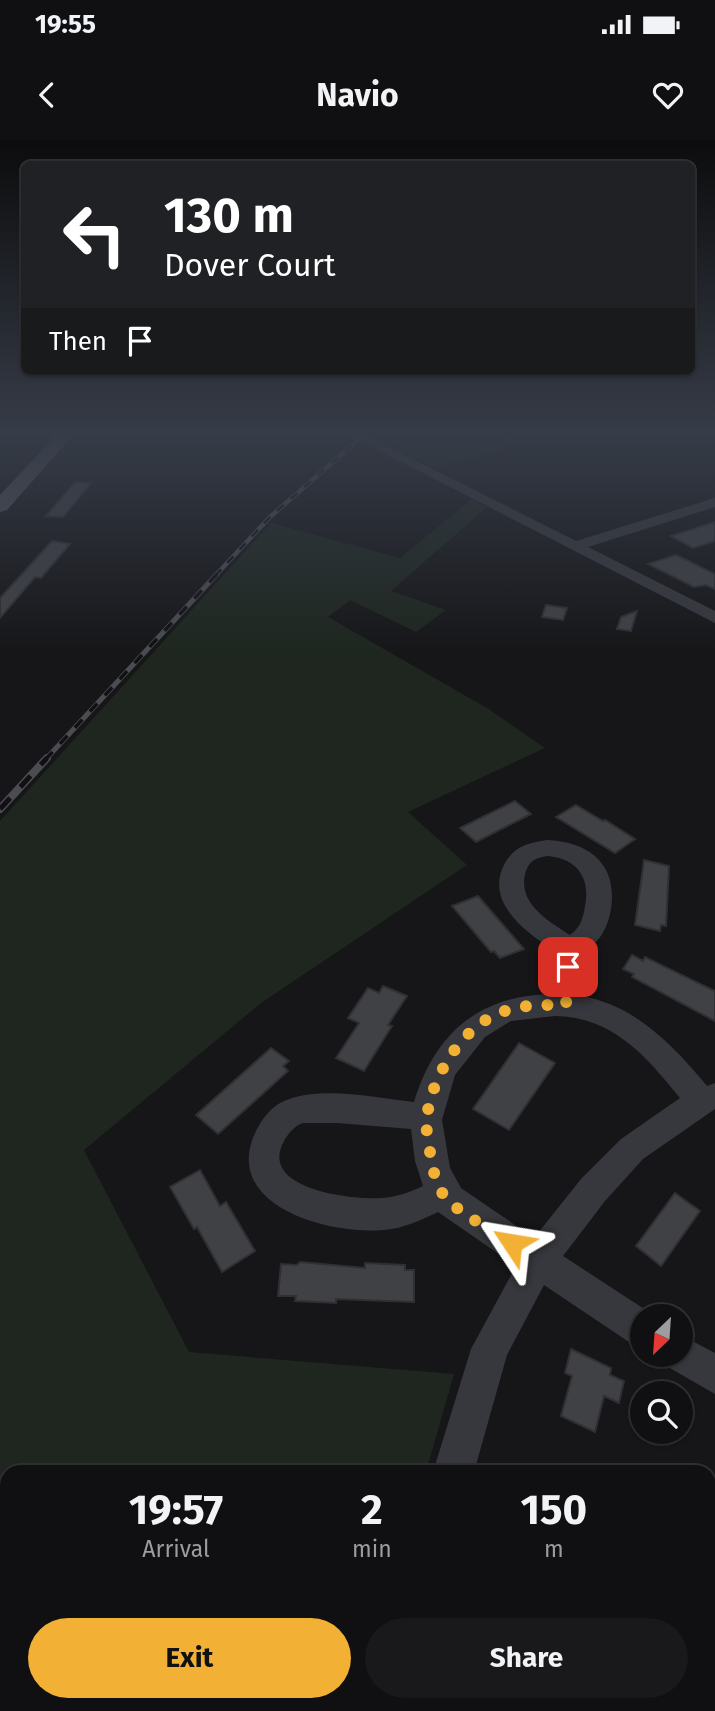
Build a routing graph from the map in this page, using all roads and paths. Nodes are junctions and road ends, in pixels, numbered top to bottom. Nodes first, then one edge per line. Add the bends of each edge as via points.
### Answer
1 (499, 507) edge
2 (698, 507) edge
3 (576, 546) junction
4 (715, 618) edge
5 (569, 947) dead end
6 (566, 1005) junction
7 (708, 1099) edge
8 (426, 1118) junction
9 (443, 1194) junction
10 (538, 1261) junction
11 (630, 1321) edge
12 (693, 1361) edge
13 (715, 1375) edge
14 (455, 1465) edge

1 - 3 street
2 - 3 street
3 - 4 street
5 - 6 street
6 - 7 street via 602,1013 638,1035
6 - 8 street via 536,1004 503,1012 479,1025 456,1048 433,1091
7 - 10 street via 632,1149 593,1189
8 - 9 street via 434,1174
8 - 9 street via 322,1109 292,1112 275,1126 265,1146 265,1167 276,1186 300,1202 325,1210 397,1213
9 - 10 street
10 - 11 street
10 - 14 street via 490,1349
12 - 13 street

